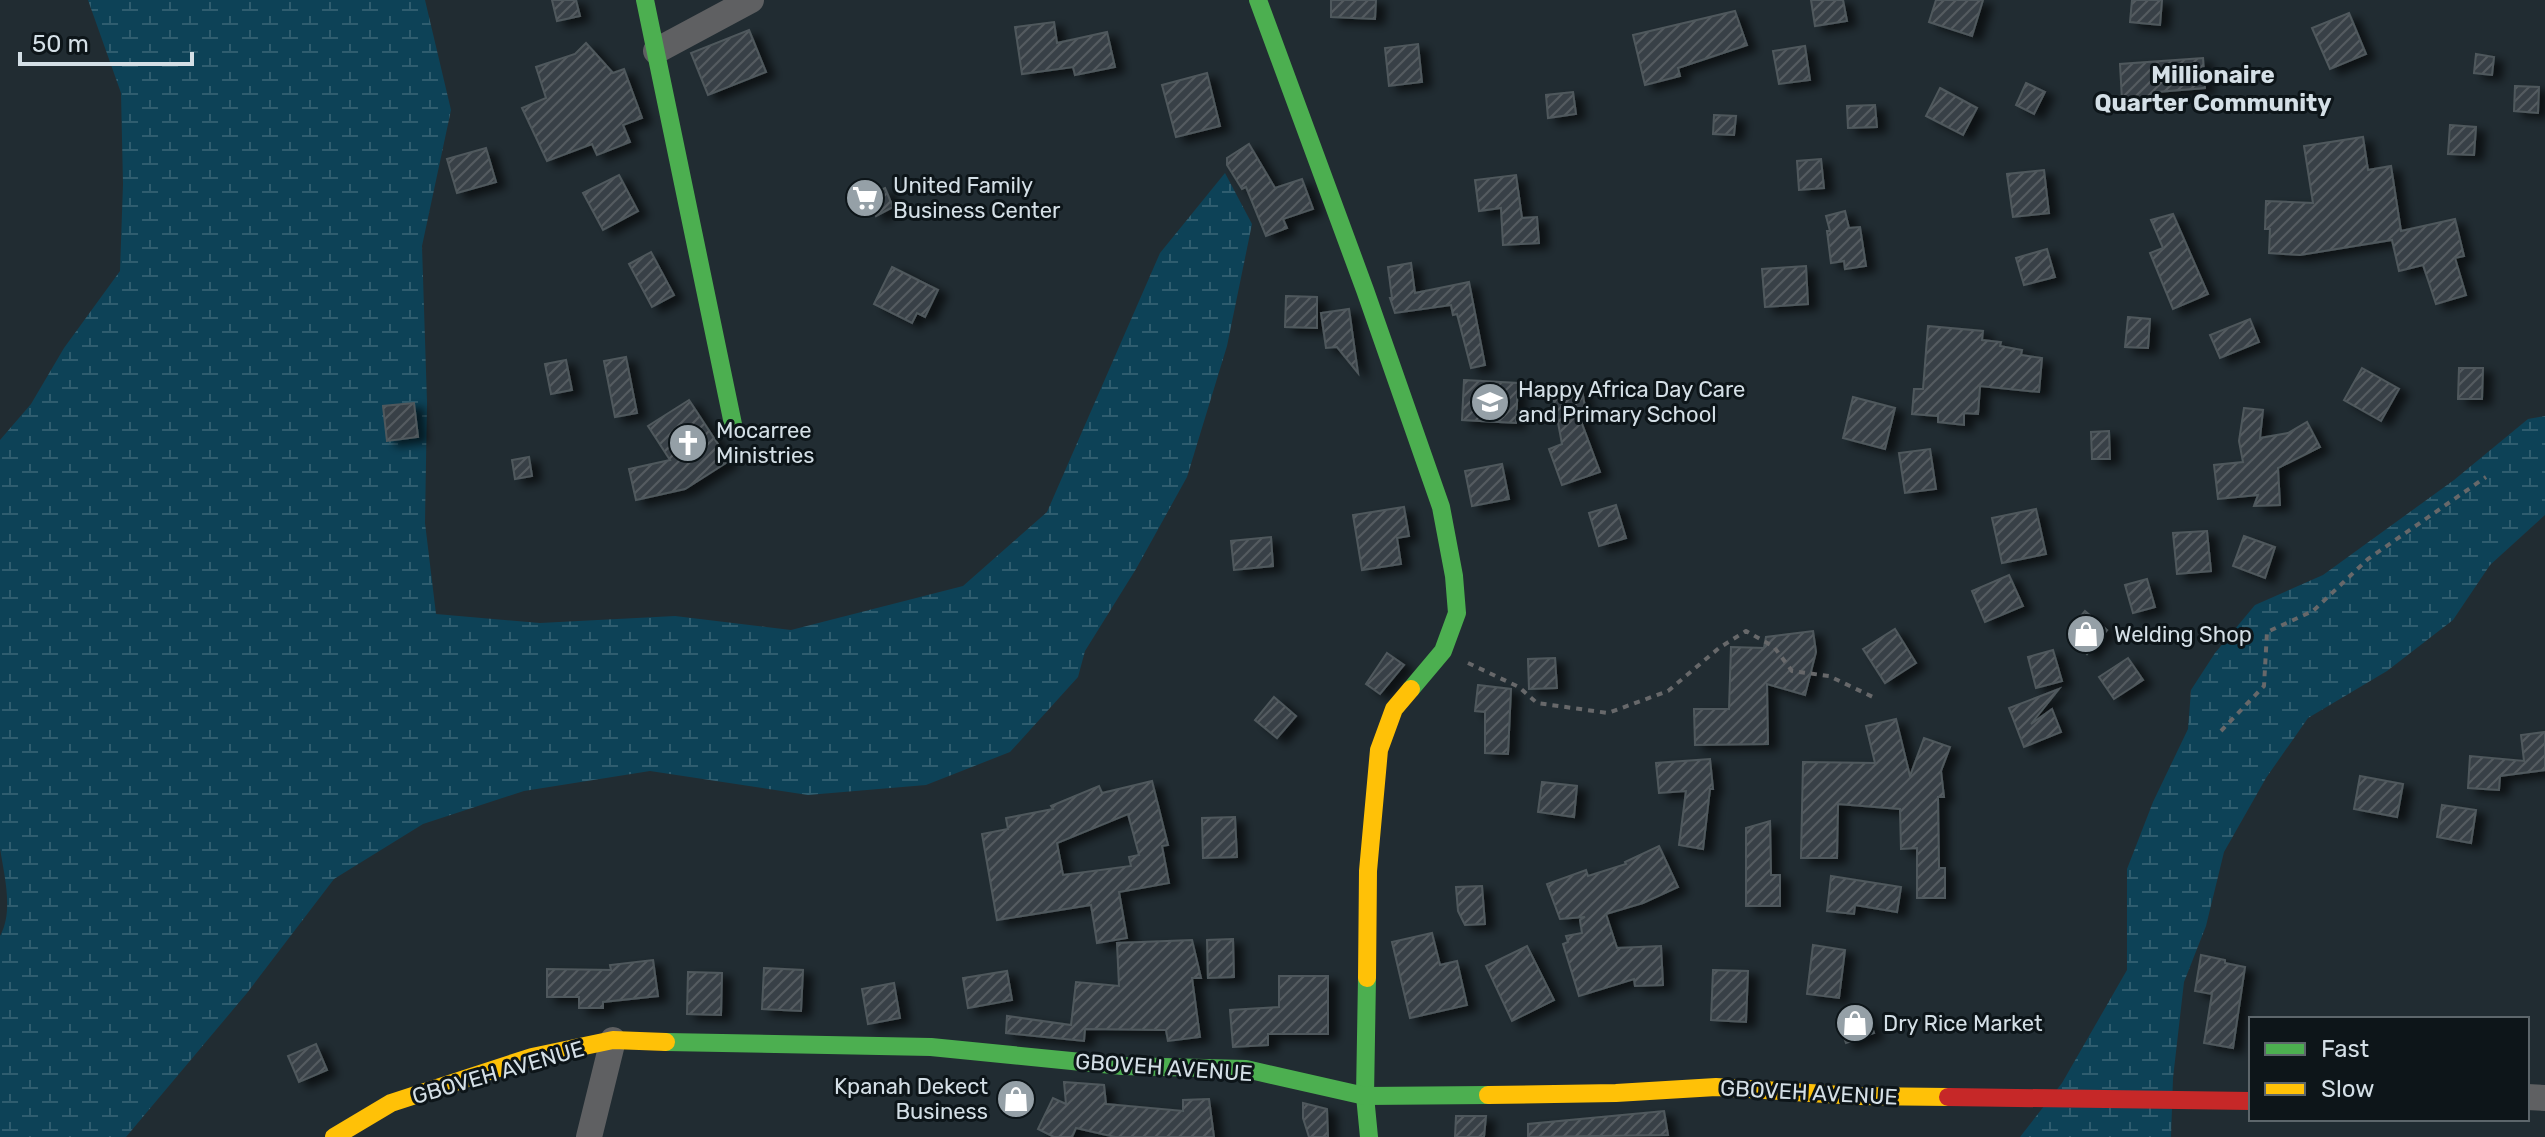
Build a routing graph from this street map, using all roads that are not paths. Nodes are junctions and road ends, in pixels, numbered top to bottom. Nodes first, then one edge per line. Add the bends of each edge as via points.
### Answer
1 (645, 0) edge
2 (751, 0) edge
3 (1258, 0) edge
4 (656, 51) junction
5 (734, 429) dead end
6 (613, 1040) junction
7 (1365, 1096) junction
8 (2249, 1101) edge
9 (334, 1137) edge
10 (589, 1137) edge
11 (1369, 1137) edge

1 - 4 street
2 - 4 street
3 - 7 street via 1441,507 1454,576 1457,613 1443,651 1394,709 1379,750 1368,871
4 - 5 street
6 - 7 street, GBOVEH AVENUE via 931,1047 1122,1066 1246,1069
6 - 9 street, GBOVEH AVENUE via 532,1057 391,1103
6 - 10 street
7 - 8 street, GBOVEH AVENUE via 1716,1087 1858,1096
7 - 11 street

